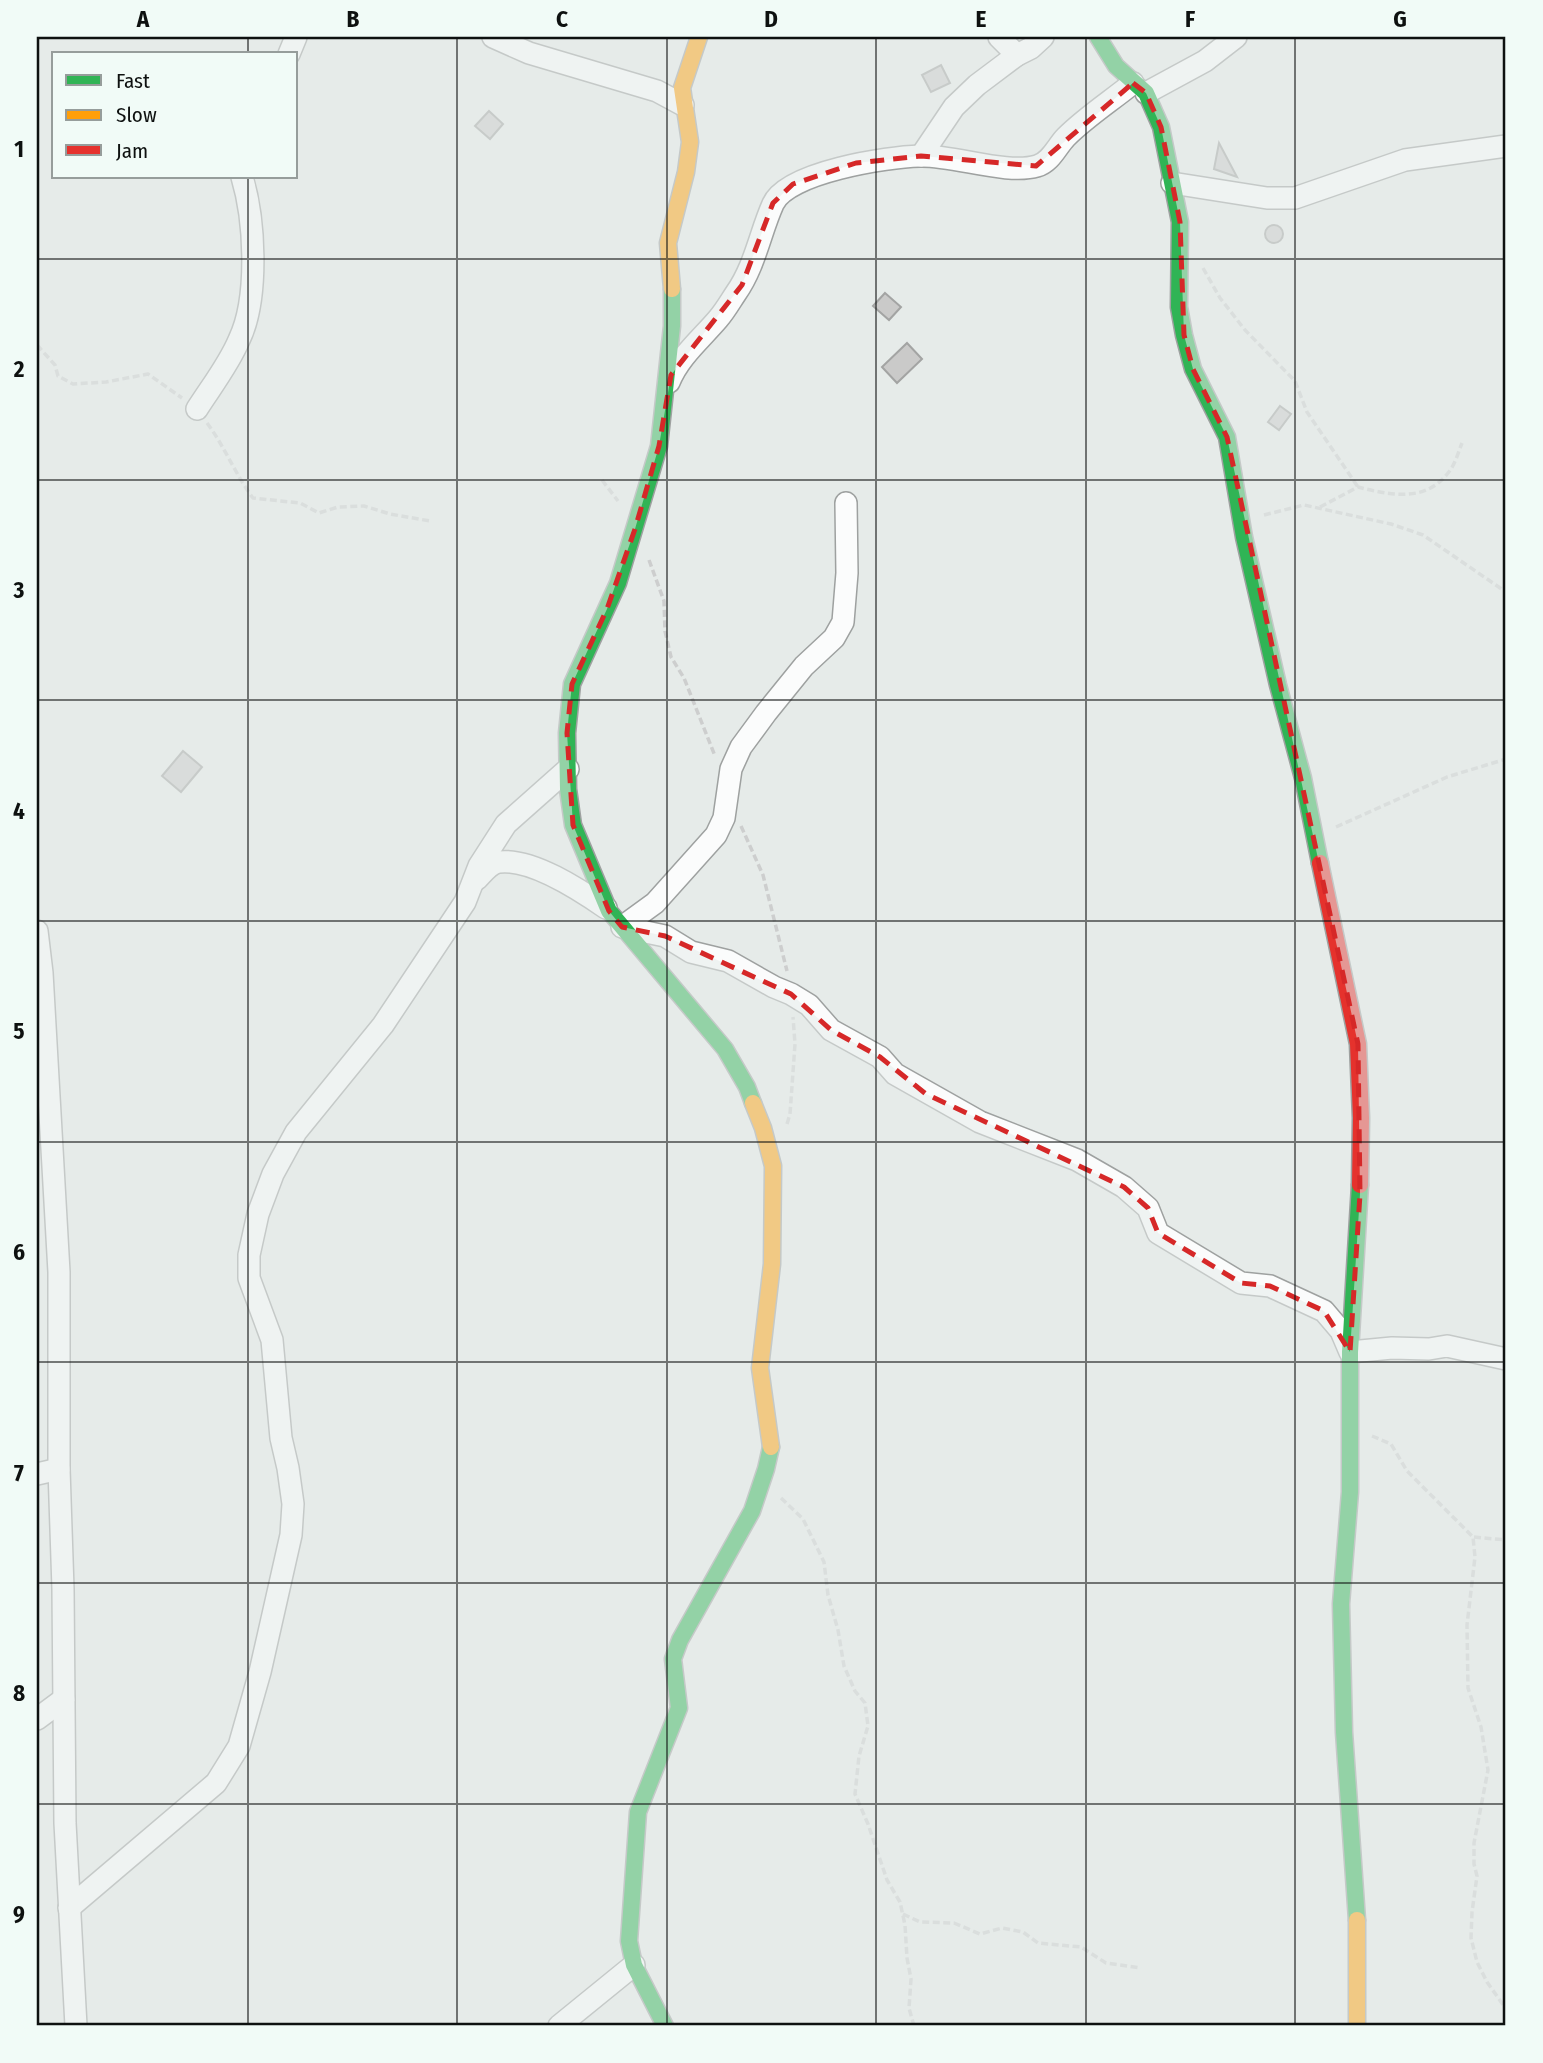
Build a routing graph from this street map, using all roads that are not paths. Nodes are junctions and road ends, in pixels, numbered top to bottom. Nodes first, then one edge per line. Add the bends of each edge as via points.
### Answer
1 (493, 37) edge
2 (699, 37) edge
3 (999, 37) edge
4 (1043, 37) edge
5 (1098, 37) edge
6 (1236, 37) edge
7 (1017, 55) junction
8 (1140, 88) junction
9 (684, 105) junction
10 (1506, 146) edge
11 (921, 156) junction
12 (242, 178) edge
13 (1172, 183) junction
14 (664, 393) junction
15 (197, 409) road end
16 (846, 503) dead end
17 (568, 768) junction
18 (473, 883) junction
19 (616, 919) junction
20 (37, 930) edge
21 (43, 1116) edge
22 (1350, 1352) junction
23 (1506, 1359) edge
24 (59, 1469) junction
25 (37, 1474) edge
26 (64, 1699) junction
27 (37, 1719) edge
28 (69, 1908) junction
29 (634, 1965) junction
30 (76, 2026) edge
31 (559, 2026) edge
32 (665, 2026) edge
33 (1357, 2026) edge

1 - 9 street via 529,53 657,91
2 - 9 street via 682,88
3 - 7 street
4 - 7 street
5 - 8 street via 1116,65
6 - 8 street via 1205,61
7 - 11 street via 954,107
8 - 11 street via 1066,136 1047,161 1036,166 1013,168
8 - 13 street via 1161,127
9 - 14 street via 690,142 668,243 673,295
10 - 13 street via 1405,160 1295,198
11 - 14 street via 856,163 793,184 780,193 741,285 677,367
12 - 15 street via 254,275 251,303 239,341
13 - 22 street via 1180,222 1179,306 1184,335 1193,369 1227,437 1358,1044 1360,1194
14 - 17 street via 659,446 635,528 607,609 572,684
16 - 19 street via 843,622 741,747 731,769 724,818 716,835 655,903
17 - 18 street via 506,824
17 - 19 street via 573,825
18 - 19 street via 498,862 522,865 550,873
18 - 28 street via 466,902 383,1025 296,1132 258,1214 249,1278 272,1340 281,1438 293,1504 288,1548 239,1746 216,1783
19 - 22 street via 665,936 691,951 728,961 791,993 831,1030 880,1057 895,1074 926,1094 980,1122 1077,1160 1124,1187 1148,1208 1158,1233 1241,1283 1270,1286 1324,1311 1341,1331
19 - 29 street via 725,1049 747,1087 774,1166 772,1264 760,1368 771,1445 752,1511 673,1660 679,1709 638,1812 629,1941
20 - 21 street via 43,973
21 - 24 street via 59,1272
22 - 23 street via 1447,1346
22 - 33 street via 1350,1492 1341,1604 1344,1732 1357,1895
24 - 25 street
24 - 26 street
26 - 27 street
26 - 28 street
28 - 30 street
29 - 31 street
29 - 32 street

